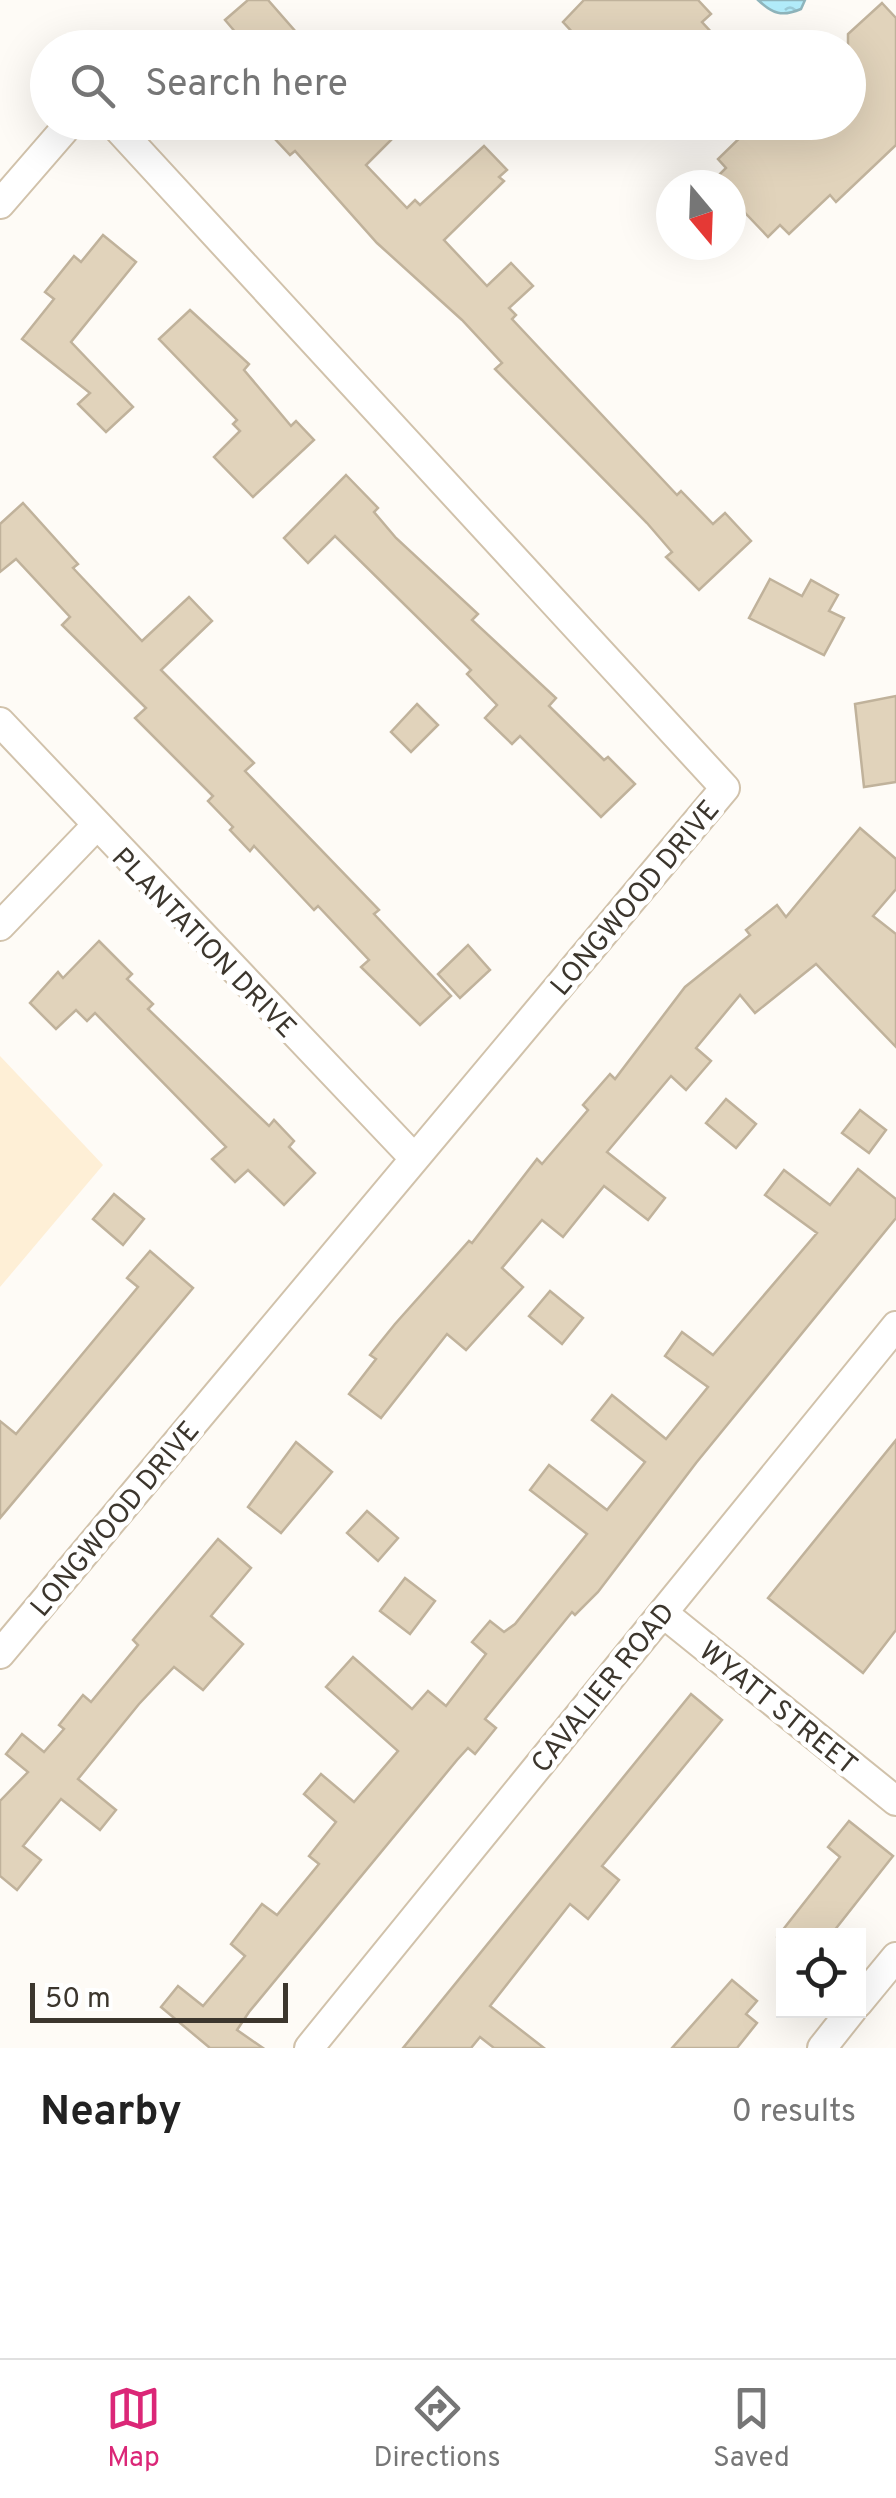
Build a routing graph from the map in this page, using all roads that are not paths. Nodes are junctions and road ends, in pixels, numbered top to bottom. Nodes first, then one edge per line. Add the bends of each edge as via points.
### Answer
1 (55, 140) edge
2 (129, 140) edge
3 (0, 204) edge
4 (0, 722) edge
5 (95, 827) junction
6 (0, 926) edge
7 (414, 1158) junction
8 (896, 1326) edge
9 (663, 1613) junction
10 (0, 1654) edge
11 (896, 1801) edge
12 (896, 1956) edge
13 (866, 1993) edge
14 (846, 2018) edge
15 (308, 2048) edge
16 (822, 2048) edge

1 - 3 street
2 - 7 street, LONGWOOD DRIVE via 725,788
4 - 5 street, PLANTATION DRIVE
5 - 6 street
5 - 7 street, PLANTATION DRIVE
7 - 10 street, LONGWOOD DRIVE
8 - 9 street, CAVALIER ROAD
9 - 11 street, WYATT STREET
9 - 15 street, CAVALIER ROAD
12 - 13 street
14 - 16 street

